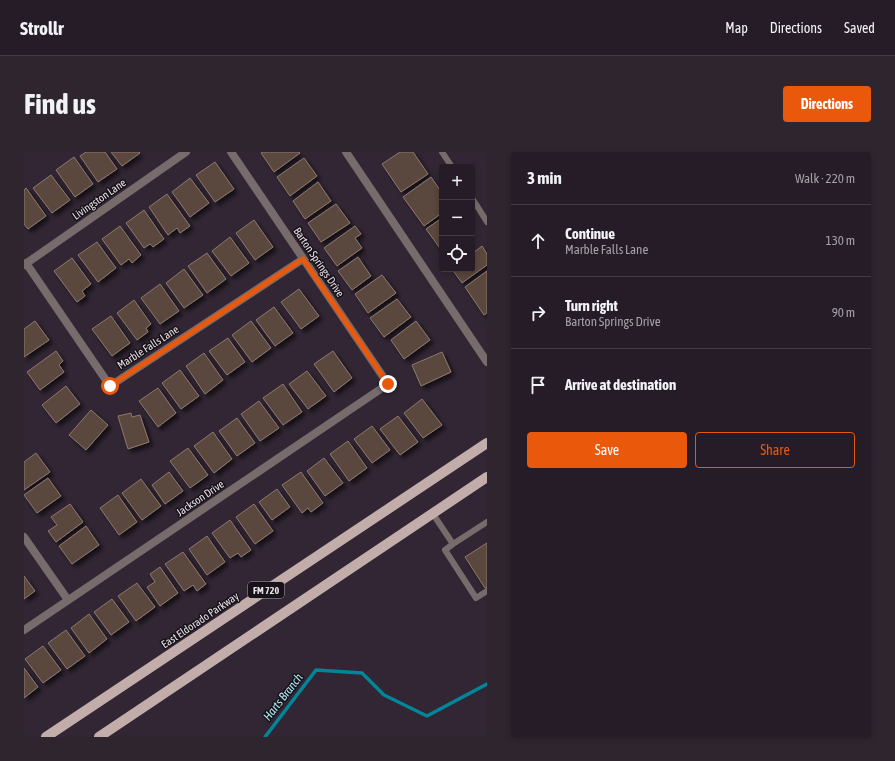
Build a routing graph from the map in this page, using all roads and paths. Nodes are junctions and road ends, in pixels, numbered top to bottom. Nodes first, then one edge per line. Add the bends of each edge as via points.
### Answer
1 (186, 152) edge
2 (231, 152) edge
3 (346, 152) edge
4 (442, 152) edge
5 (450, 164) edge
6 (473, 200) edge
7 (487, 222) edge
8 (303, 259) junction
9 (25, 264) edge
10 (487, 362) edge
11 (388, 384) joint
12 (487, 443) edge
13 (487, 477) edge
14 (433, 514) junction
15 (487, 522) edge
16 (24, 537) edge
17 (453, 544) junction
18 (487, 591) edge
19 (68, 600) junction
20 (24, 630) edge
21 (46, 737) edge
22 (99, 737) edge

1 - 9 street, Livingston Lane
2 - 8 street, Barton Springs Drive
3 - 10 street
4 - 5 lane
6 - 7 lane
8 - 9 street, Marble Falls Lane via 110,386
8 - 11 street, Barton Springs Drive
11 - 19 street, Jackson Drive
12 - 21 main road, East Eldorado Parkway / FM 720
13 - 14 main road, FM 720
14 - 17 lane
14 - 22 main road, FM 720
15 - 17 lane
16 - 19 street
17 - 18 lane via 445,550 476,598
19 - 20 street, Jackson Drive

